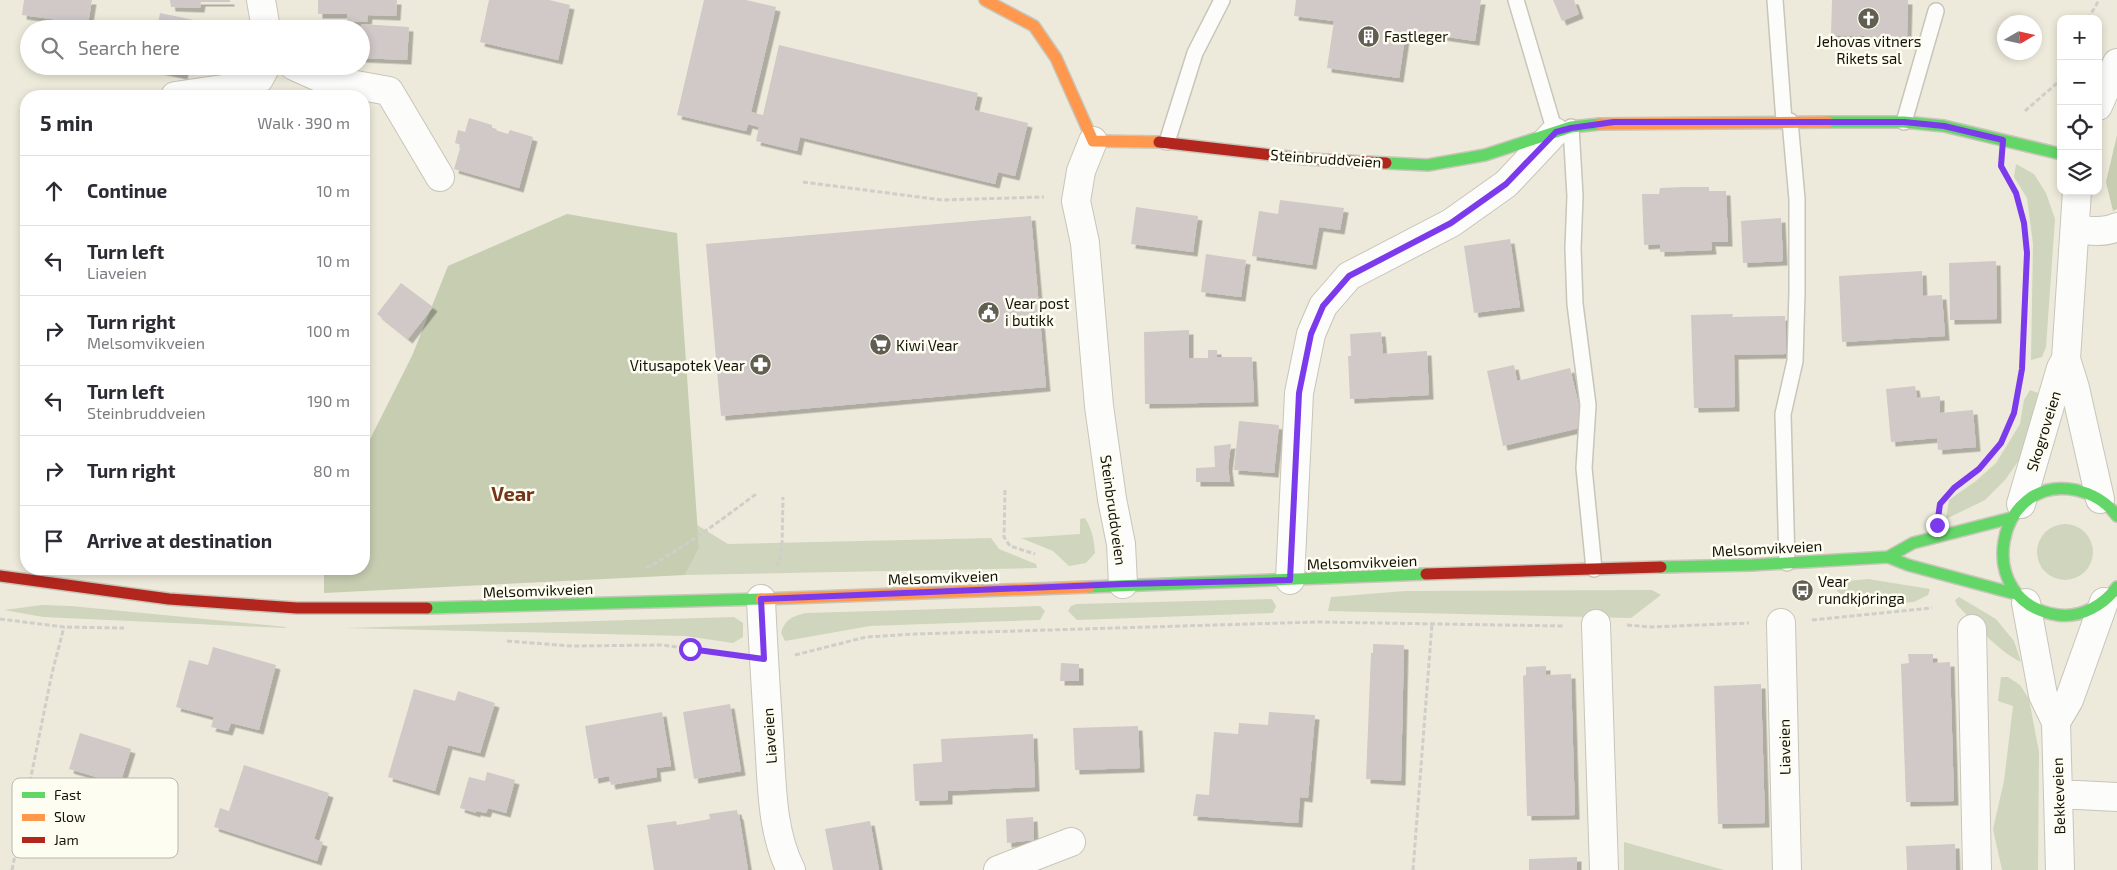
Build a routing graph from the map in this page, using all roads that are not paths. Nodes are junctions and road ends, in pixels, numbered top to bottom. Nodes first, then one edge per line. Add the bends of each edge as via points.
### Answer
1 (261, 0) edge
2 (985, 0) edge
3 (1222, 0) edge
4 (1516, 0) edge
5 (1775, 0) edge
6 (1936, 11) dead end
7 (264, 20) edge
8 (2117, 62) edge
9 (261, 75) edge
10 (315, 75) edge
11 (216, 90) edge
12 (2098, 105) edge
13 (1787, 121) junction
14 (1904, 122) junction
15 (1563, 130) junction
16 (1093, 141) junction
17 (1167, 142) junction
18 (2057, 153) edge
19 (440, 177) dead end
20 (2077, 195) edge
21 (2117, 227) edge
22 (2075, 229) junction
23 (2066, 359) junction
24 (2016, 511) junction
25 (2112, 511) edge
26 (1888, 557) junction
27 (1787, 563) junction
28 (1594, 569) junction
29 (0, 576) edge
30 (1290, 580) junction
31 (1123, 584) junction
32 (2111, 594) edge
33 (2021, 598) junction
34 (761, 599) junction
35 (1781, 623) road end
36 (1596, 624) road end
37 (1972, 629) road end
38 (2056, 722) junction
39 (2059, 794) junction
40 (2117, 797) edge
41 (1071, 842) dead end
42 (791, 870) edge
43 (998, 870) edge
44 (1604, 870) edge
45 (1787, 870) edge
46 (1977, 870) edge
47 (2060, 870) edge

1 - 7 street
2 - 16 main road via 1034,26 1056,58
3 - 17 lane via 1195,53
4 - 15 lane
5 - 13 lane
6 - 14 lane
8 - 12 street
9 - 11 street via 243,86
10 - 19 street via 389,91
13 - 14 main road, Steinbruddveien
13 - 15 main road, Steinbruddveien via 1614,122
13 - 27 lane via 1797,199 1795,361 1783,414
14 - 18 main road, Steinbruddveien via 1944,126
15 - 17 main road, Steinbruddveien via 1485,155 1428,165 1306,159
15 - 28 lane via 1575,196 1575,304 1588,405 1584,468
15 - 30 street via 1506,184 1451,223 1349,276 1323,306 1311,334 1299,393
16 - 17 main road, Steinbruddveien
16 - 31 street, Steinbruddveien via 1081,171 1076,202 1085,243 1099,406 1121,544
20 - 22 street, Skogroveien
21 - 22 street via 2088,231
22 - 23 street, Skogroveien
23 - 24 street, Skogroveien
23 - 25 street, Skogroveien
24 - 25 main road, Melsomvikveien via 2039,493 2060,488 2081,490
24 - 26 main road, Melsomvikveien via 1913,543
24 - 33 main road via 2003,536 2001,557 2005,576
26 - 27 main road, Melsomvikveien
26 - 33 main road, Melsomvikveien
27 - 28 main road, Melsomvikveien
28 - 30 main road, Melsomvikveien
29 - 34 main road, Melsomvikveien via 169,599 297,608 405,609
30 - 31 main road, Melsomvikveien
31 - 34 main road, Melsomvikveien
32 - 33 main road, Melsomvikveien via 2086,612 2066,616 2045,613
32 - 38 street via 2069,700
33 - 38 street, Bekkeveien via 2043,694
34 - 42 street, Liaveien via 775,818
35 - 45 street, Liaveien
36 - 44 street
37 - 46 street
38 - 39 street, Bekkeveien
39 - 40 street
39 - 47 street, Bekkeveien
41 - 43 street

